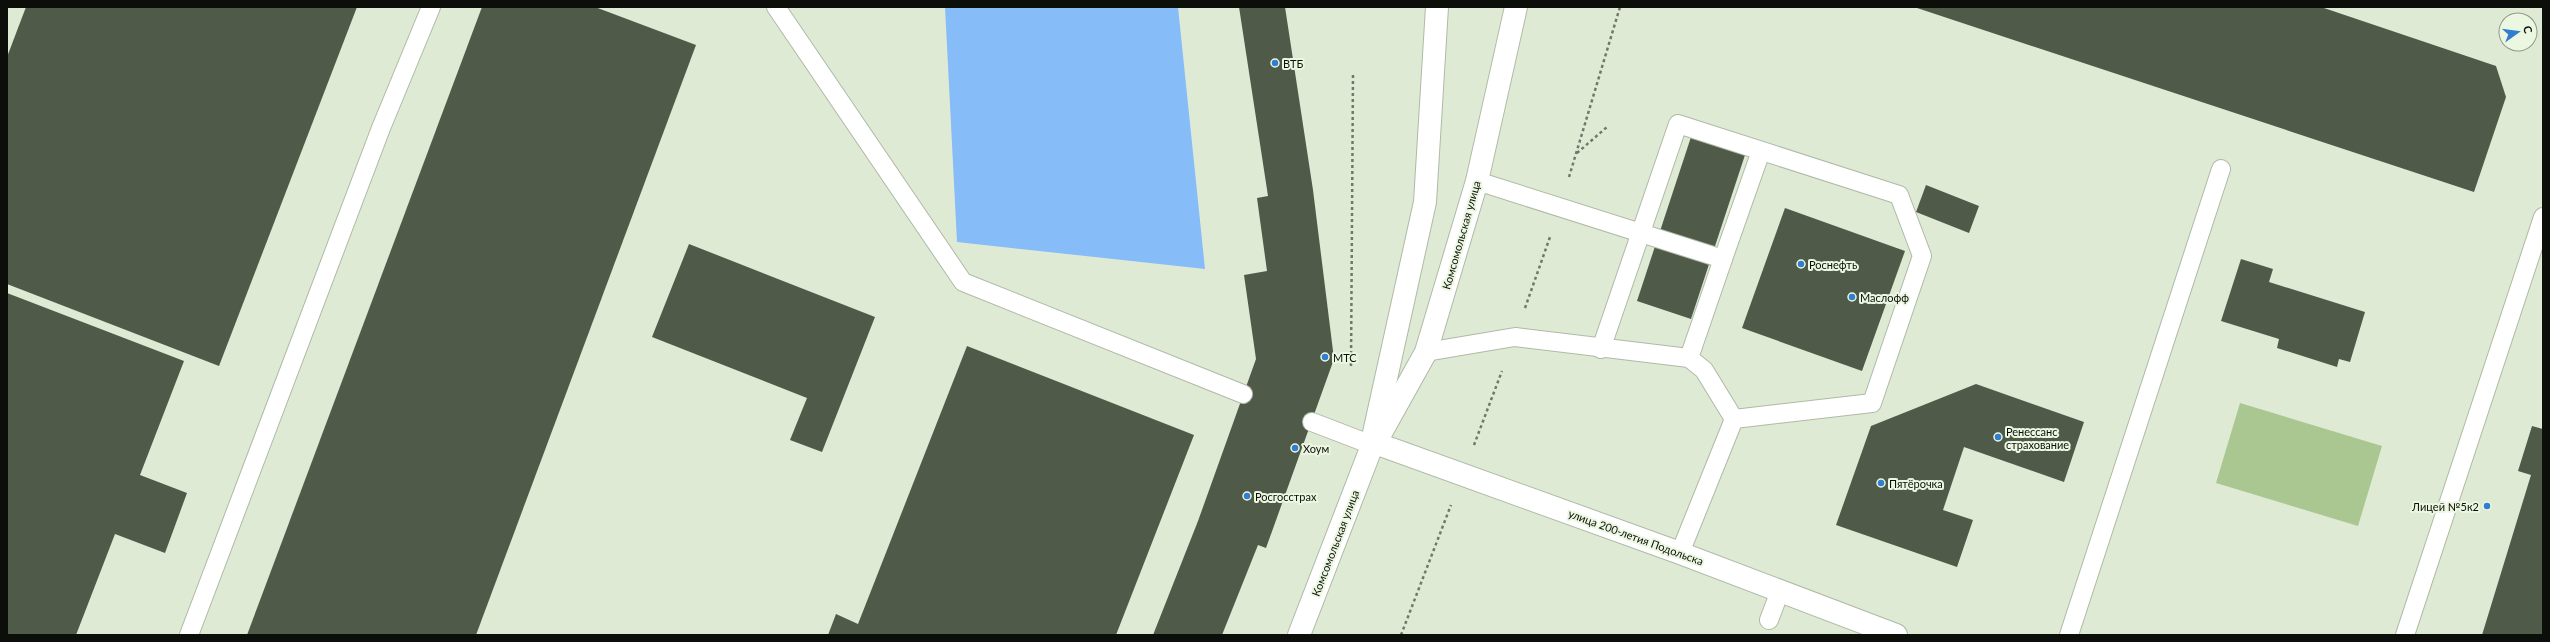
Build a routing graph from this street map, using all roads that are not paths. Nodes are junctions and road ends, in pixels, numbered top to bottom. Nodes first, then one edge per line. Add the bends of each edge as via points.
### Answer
1 (431, 7) edge
2 (776, 7) edge
3 (1437, 7) edge
4 (1516, 7) edge
5 (1761, 151) junction
6 (2221, 169) dead end
7 (1477, 181) junction
8 (2543, 217) edge
9 (1641, 233) junction
10 (1723, 259) junction
11 (1601, 349) junction
12 (1426, 352) junction
13 (1689, 358) junction
14 (1243, 394) dead end
15 (1734, 419) junction
16 (1312, 422) dead end
17 (1372, 446) junction
18 (1680, 553) junction
19 (1780, 591) junction
20 (1769, 620) dead end
21 (189, 635) edge
22 (1299, 635) edge
23 (1896, 635) edge
24 (2069, 635) edge
25 (2405, 635) edge

1 - 21 lane via 381,128
2 - 14 lane via 963,282
3 - 17 main road, Комсомольская улица via 1425,202
4 - 7 main road, Комсомольская улица
5 - 9 lane via 1678,124
5 - 10 lane
5 - 15 lane via 1899,195 1922,256 1872,403
6 - 24 lane
7 - 9 lane
7 - 12 main road, Комсомольская улица
8 - 25 lane
9 - 10 lane
9 - 11 lane
10 - 13 lane
11 - 12 lane via 1515,337
11 - 13 lane
12 - 17 main road, Комсомольская улица
13 - 15 lane via 1704,370
15 - 18 lane
16 - 17 lane
17 - 18 main road, улица 200-летия Подольска
17 - 22 main road, Комсомольская улица
18 - 19 main road, улица 200-летия Подольска
19 - 20 lane
19 - 23 main road, улица 200-летия Подольска

